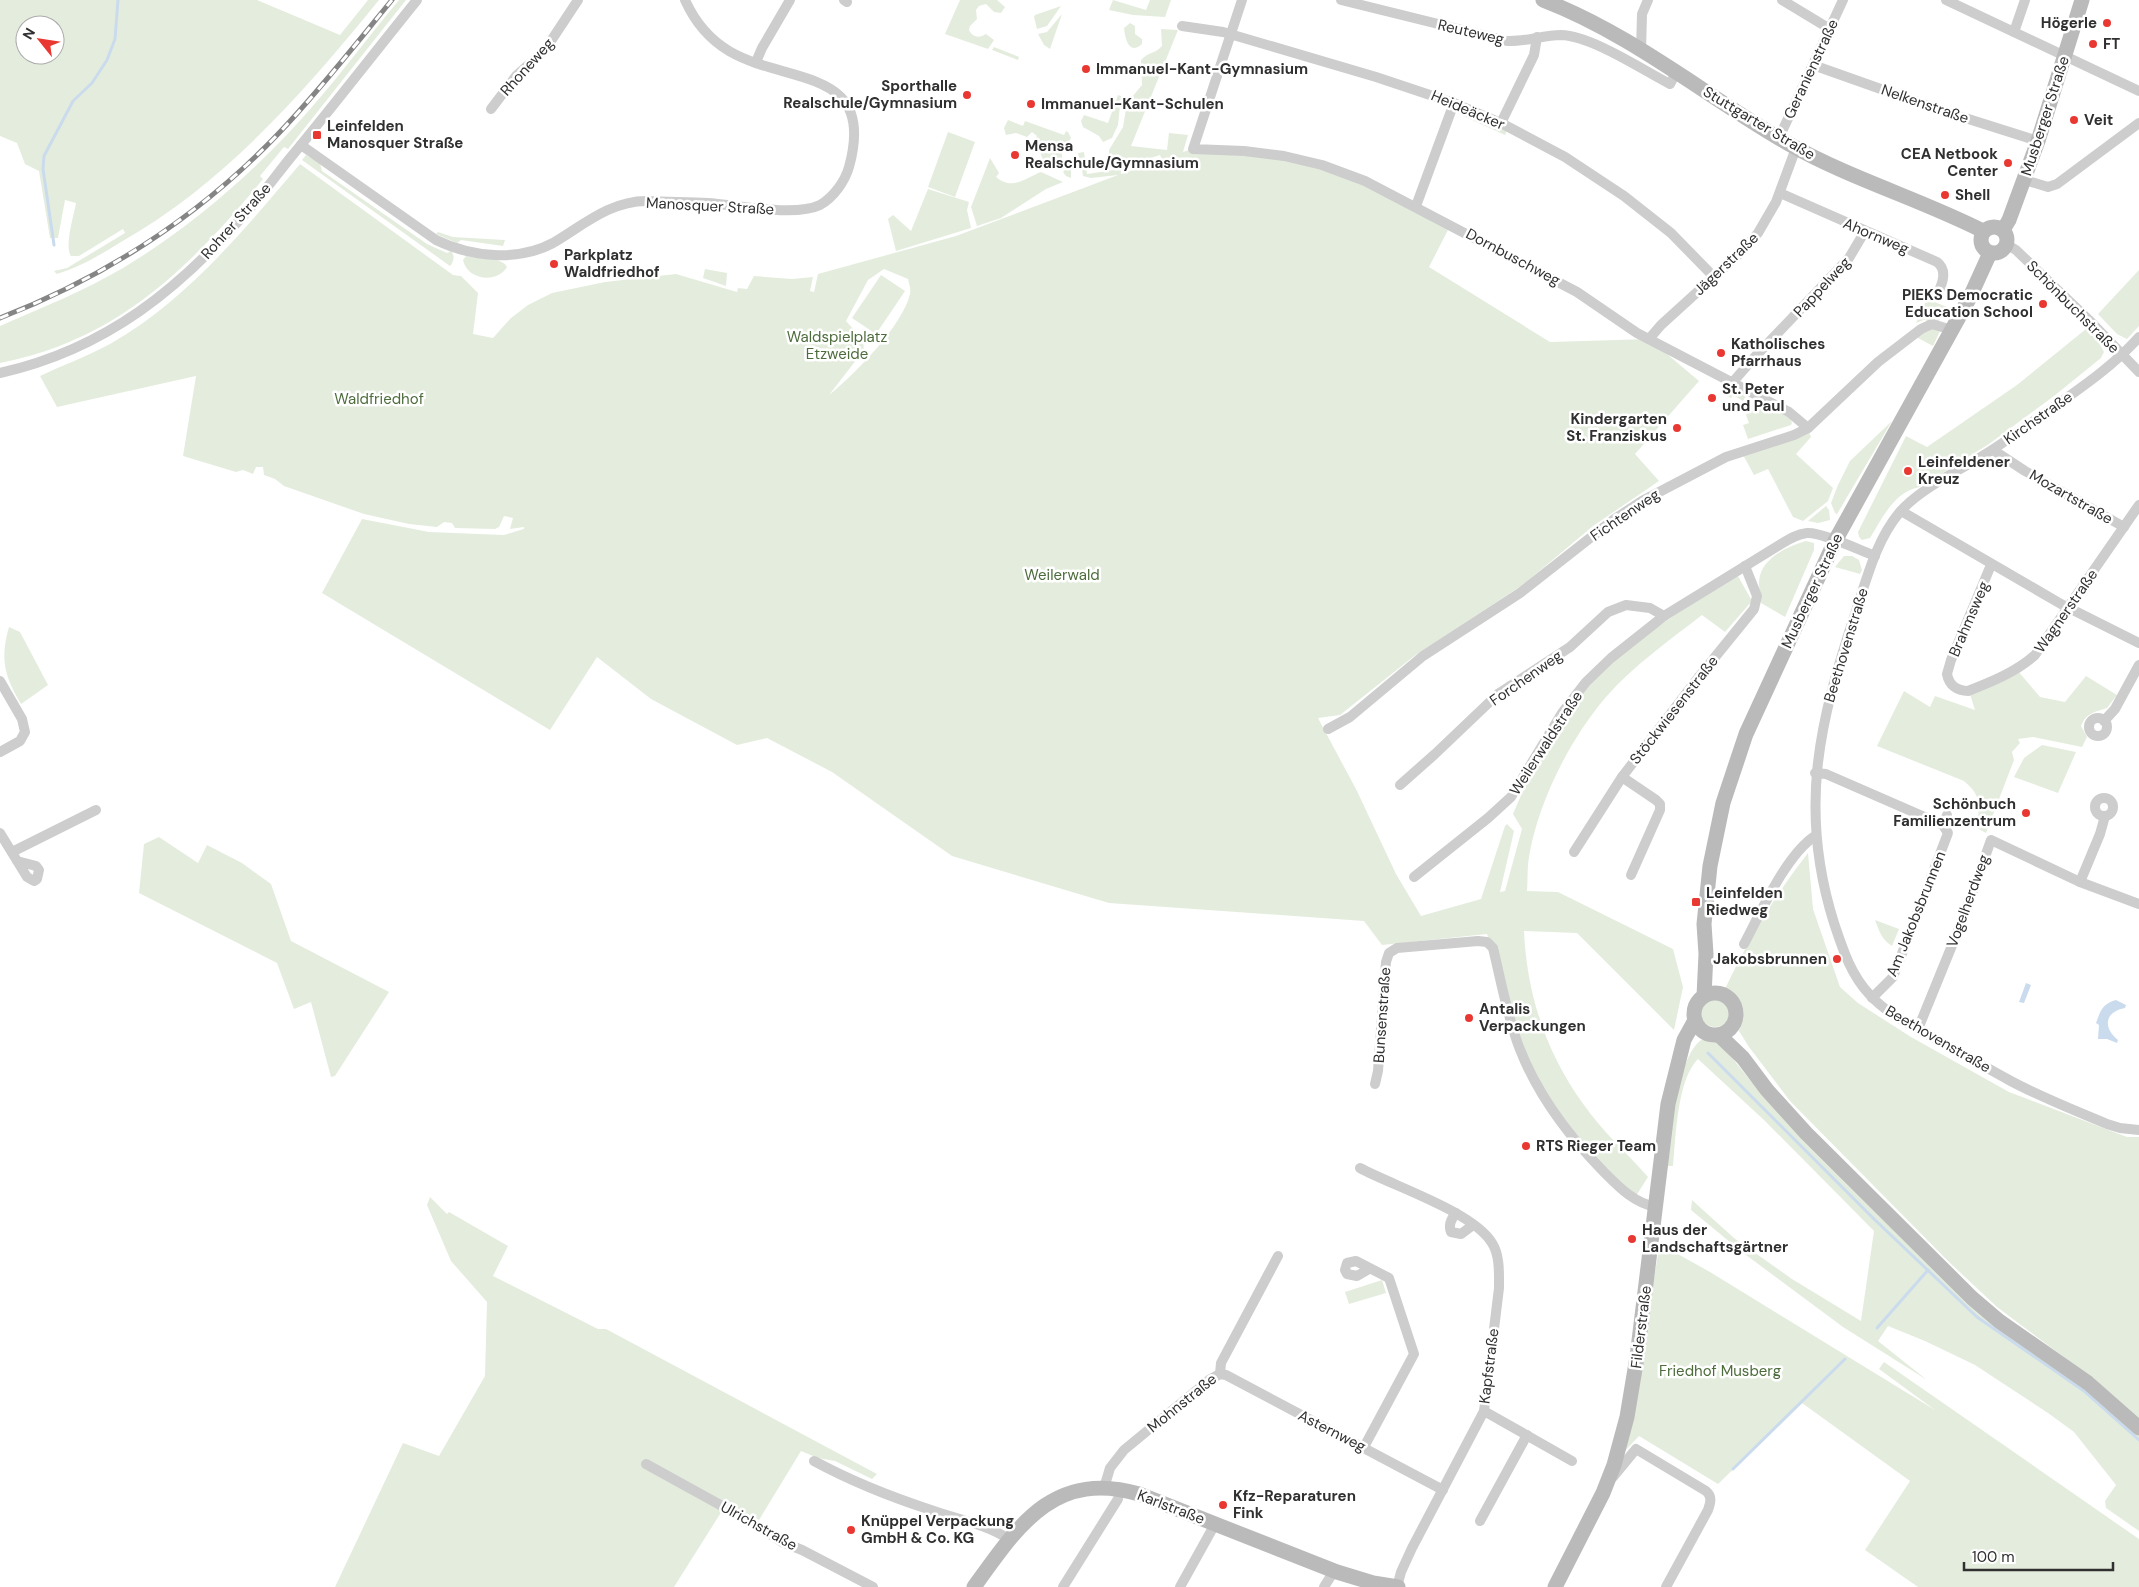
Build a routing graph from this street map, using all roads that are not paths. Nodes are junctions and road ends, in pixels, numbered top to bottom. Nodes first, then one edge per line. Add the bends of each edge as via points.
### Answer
1 (417, 0) edge
2 (578, 0) edge
3 (685, 0) edge
4 (790, 0) edge
5 (1242, 0) edge
6 (1341, 0) edge
7 (1543, 0) edge
8 (1648, 0) edge
9 (1782, 0) edge
10 (1843, 0) edge
11 (1946, 0) edge
12 (2025, 0) edge
13 (2082, 0) edge
14 (1182, 26) dead end
15 (1830, 29) junction
16 (2014, 32) junction
17 (1231, 34) junction
18 (1537, 37) junction
19 (1641, 51) junction
20 (2065, 56) junction
21 (756, 62) junction
22 (1813, 65) junction
23 (1676, 73) junction
24 (2139, 92) edge
25 (1454, 103) junction
26 (491, 108) dead end
27 (1501, 123) junction
28 (2139, 123) edge
29 (1779, 138) junction
30 (2038, 141) junction
31 (301, 146) junction
32 (1796, 148) junction
33 (2025, 180) junction
34 (1780, 193) junction
35 (1416, 206) junction
36 (1864, 231) junction
37 (1983, 231) junction
38 (2004, 237) junction
39 (1990, 253) junction
40 (1714, 277) junction
41 (1936, 297) dead end
42 (1952, 330) junction
43 (2139, 338) edge
44 (1649, 339) junction
45 (2121, 356) junction
46 (2139, 372) edge
47 (0, 373) edge
48 (1732, 383) junction
49 (1808, 428) junction
50 (1993, 450) junction
51 (2139, 505) edge
52 (1900, 511) junction
53 (2124, 527) junction
54 (1836, 541) junction
55 (1875, 556) junction
56 (1991, 564) junction
57 (1745, 566) junction
58 (2069, 608) junction
59 (1664, 616) junction
60 (2139, 643) edge
61 (2139, 665) edge
62 (1947, 674) joint
63 (0, 681) edge
64 (2104, 721) dead end
65 (1328, 729) dead end
66 (0, 752) edge
67 (1815, 774) junction
68 (1622, 777) junction
69 (1400, 785) dead end
70 (96, 810) dead end
71 (2105, 816) dead end
72 (0, 833) edge
73 (1815, 836) junction
74 (1574, 852) dead end
75 (1632, 876) dead end
76 (1414, 877) dead end
77 (2080, 882) junction
78 (2139, 904) edge
79 (1744, 944) dead end
80 (1706, 954) junction
81 (1720, 994) junction
82 (1704, 996) junction
83 (1872, 998) junction
84 (1695, 1020) junction
85 (1918, 1029) junction
86 (1718, 1031) junction
87 (1681, 1054) junction
88 (1375, 1084) dead end
89 (2139, 1130) edge
90 (1360, 1168) dead end
91 (1656, 1207) junction
92 (1456, 1213) junction
93 (1473, 1225) junction
94 (1278, 1256) dead end
95 (1369, 1269) dead end
96 (1220, 1374) junction
97 (1484, 1410) junction
98 (2139, 1428) edge
99 (1527, 1435) junction
100 (1364, 1447) junction
101 (814, 1461) dead end
102 (1572, 1461) dead end
103 (646, 1464) dead end
104 (1609, 1479) junction
105 (1104, 1488) junction
106 (1443, 1490) junction
107 (1118, 1498) dead end
108 (1480, 1521) dead end
109 (1215, 1524) junction
110 (1010, 1540) junction
111 (1334, 1571) junction
112 (1368, 1584) edge
113 (873, 1587) edge
114 (974, 1587) edge
115 (1063, 1587) edge
116 (1180, 1587) edge
117 (1324, 1587) edge
118 (1398, 1587) edge
119 (1555, 1587) edge
120 (1666, 1587) edge

1 - 31 street, Rohrer Straße
2 - 26 street, Rhoneweg via 545,50 516,76
3 - 21 street, Manosquer Straße via 702,28 719,43
4 - 21 street
5 - 17 street
6 - 18 street, Reuteweg via 1501,40 1516,42
7 - 19 main road, Stuttgarter Straße
8 - 19 street via 1642,14
9 - 15 street
10 - 15 street, Geranienstraße
11 - 16 street
12 - 16 street
13 - 20 main road, Musberger Straße
14 - 17 street, Heideäcker
15 - 22 street, Geranienstraße
16 - 20 street
17 - 25 street, Heideäcker via 1398,83
17 - 35 street, Dornbuschweg via 1193,149 1244,151 1302,160 1349,174
18 - 23 street, Reuteweg via 1560,35 1582,39 1670,84
18 - 27 street via 1534,55
19 - 23 main road, Stuttgarter Straße
20 - 24 street
20 - 30 main road, Musberger Straße
21 - 31 street, Manosquer Straße via 823,84 843,99 849,108 854,127 847,174 835,193 821,204 791,210 644,201 596,215 543,247 512,254 482,254 436,240
22 - 29 street, Geranienstraße
22 - 30 street, Nelkenstraße
23 - 29 main road, Stuttgarter Straße
25 - 27 street, Heideäcker
25 - 35 street
27 - 40 street, Heideäcker via 1565,158 1619,193 1671,233
28 - 33 street via 2057,184 2048,186
29 - 32 main road, Stuttgarter Straße
30 - 33 main road, Musberger Straße
31 - 47 street, Rohrer Straße via 230,231 142,310 84,345
32 - 34 street, Jägerstraße
32 - 37 main road, Stuttgarter Straße
33 - 38 main road, Musberger Straße
34 - 36 street, Ahornweg
34 - 40 street, Jägerstraße via 1758,233
35 - 44 street, Dornbuschweg via 1577,292
36 - 41 street, Ahornweg via 1941,265 1943,277
36 - 48 street, Pappelweg via 1849,258
37 - 38 main road via 1990,227
37 - 39 main road via 1980,241
38 - 39 main road via 1998,252
38 - 45 street, Schönbuchstraße
39 - 42 main road, Musberger Straße
40 - 44 street, Jägerstraße
42 - 49 street, Fichtenweg via 1932,324 1913,334
42 - 54 main road, Musberger Straße
43 - 45 street, Kirchstraße
44 - 48 street, Dornbuschweg
45 - 46 street, Schönbuchstraße
45 - 50 street, Kirchstraße
48 - 49 street, Dornbuschweg via 1789,412
49 - 65 street, Fichtenweg via 1726,457 1642,501 1520,593 1423,656 1350,717
50 - 52 street, Kirchstraße via 1916,497
50 - 53 street, Mozartstraße
51 - 53 street, Wagnerstraße
52 - 55 street, Kirchstraße
52 - 56 street
53 - 58 street, Wagnerstraße
54 - 55 street
54 - 57 street, Weilerwaldstraße via 1814,533 1800,534
54 - 80 main road, Musberger Straße via 1760,702 1729,782 1707,883
55 - 67 street, Beethovenstraße via 1839,663
56 - 58 street
56 - 62 street, Brahmsweg
57 - 59 street, Weilerwaldstraße
57 - 68 street, Stöckwiesenstraße via 1756,596 1754,609
58 - 60 street
58 - 62 street, Wagnerstraße via 2045,644 2024,665 1968,691 1953,687
59 - 69 street, Forchenweg via 1650,608 1626,605 1612,610 1570,648 1498,694
59 - 76 street, Weilerwaldstraße via 1586,682 1554,725 1518,788 1504,804
61 - 64 street via 2115,709
63 - 66 street via 22,719 25,732 20,740
67 - 73 street, Beethovenstraße
67 - 83 street, Am Jakobsbrunnen via 1826,774 1945,820 1948,833 1901,959 1893,977
68 - 74 street, Stöckwiesenstraße
68 - 75 street via 1660,804 1655,826
70 - 72 street via 15,856
71 - 77 street
73 - 79 street via 1793,857
73 - 83 street, Beethovenstraße via 1826,897 1842,947 1856,978
77 - 78 street, Vogelherdweg
77 - 85 street, Vogelherdweg via 1991,840
80 - 81 main road, Musberger Straße
80 - 82 main road, Musberger Straße
81 - 82 main road
81 - 86 main road via 1730,1000 1735,1009 1734,1020
82 - 84 main road via 1696,1006
83 - 85 street, Beethovenstraße
84 - 86 main road via 1698,1027
84 - 87 main road, Filderstraße via 1684,1040
85 - 89 street, Beethovenstraße via 2033,1092 2107,1124
86 - 87 main road, Filderstraße via 1699,1035
86 - 98 main road via 1787,1112 1955,1282 1999,1321 2083,1379
87 - 91 main road, Filderstraße via 1668,1104
88 - 91 street, Bunsenstraße via 1389,953 1397,948 1487,942 1493,948 1519,1046 1550,1108 1578,1144 1619,1186 1640,1202
90 - 92 street, Kapfstraße
91 - 104 main road, Filderstraße via 1632,1392
92 - 93 street, Kapfstraße
92 - 93 street via 1449,1228 1451,1232 1461,1234
93 - 97 street, Kapfstraße via 1492,1243 1499,1272
94 - 96 street, Mohnstraße via 1221,1363
95 - 100 street via 1392,1282 1414,1354
96 - 100 street, Asternweg
96 - 105 street, Mohnstraße via 1124,1450 1110,1468
97 - 99 street
97 - 106 street, Kapfstraße
99 - 102 street
99 - 108 street
100 - 106 street, Asternweg
101 - 110 street via 880,1491
103 - 113 street, Ulrichstraße via 782,1542
104 - 119 main road, Filderstraße
104 - 120 street via 1636,1449 1710,1496 1711,1504
105 - 109 main road, Karlstraße via 1139,1494
105 - 110 main road, Karlstraße via 1076,1490 1049,1502 1034,1513
106 - 118 street, Kapfstraße via 1408,1556
107 - 115 street
109 - 111 main road, Karlstraße
109 - 116 street
110 - 114 main road, Karlstraße
111 - 112 main road, Karlstraße
111 - 117 street
112 - 118 main road, Karlstraße

